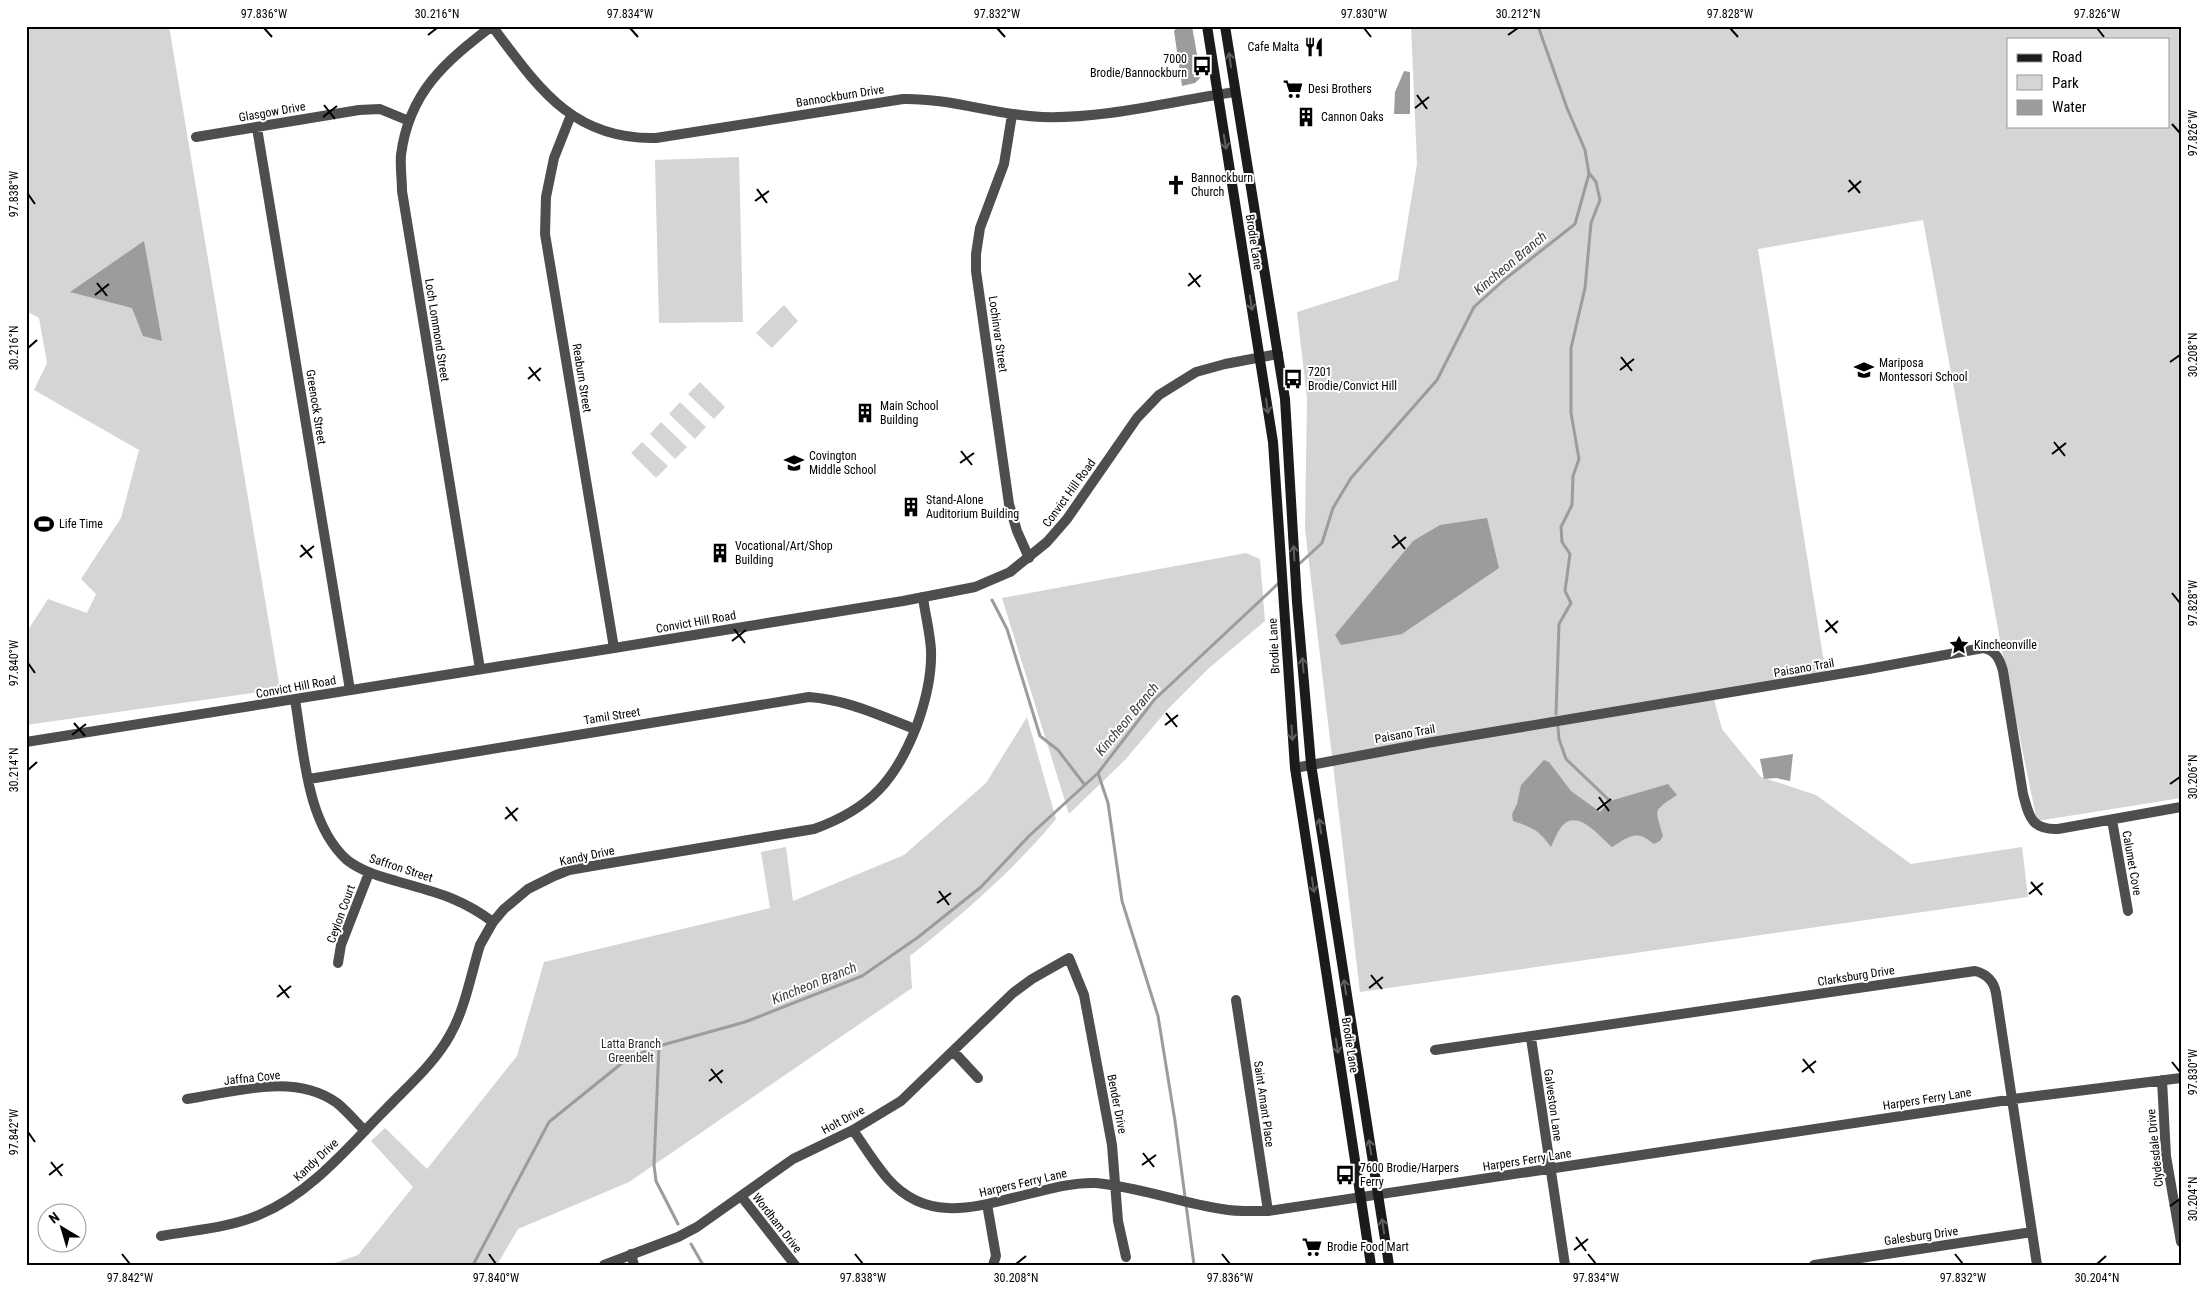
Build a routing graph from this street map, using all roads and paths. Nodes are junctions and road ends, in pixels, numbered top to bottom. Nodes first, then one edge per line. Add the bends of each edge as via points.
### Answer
1 (492, 26) edge
2 (1207, 26) edge
3 (1225, 26) edge
4 (1235, 92) junction
5 (1217, 94) junction
6 (571, 115) junction
7 (1012, 115) junction
8 (409, 121) junction
9 (257, 128) junction
10 (196, 137) dead end
11 (1278, 354) junction
12 (1261, 358) junction
13 (1029, 558) junction
14 (923, 597) junction
15 (614, 648) junction
16 (480, 669) junction
17 (350, 690) junction
18 (295, 700) junction
19 (915, 729) junction
20 (26, 742) edge
21 (1311, 764) junction
22 (1295, 768) junction
23 (309, 779) junction
24 (2181, 807) edge
25 (2112, 820) junction
26 (370, 873) junction
27 (2128, 911) dead end
28 (493, 922) junction
29 (1068, 958) joint
30 (338, 963) dead end
31 (1236, 1000) dead end
32 (1531, 1038) junction
33 (1435, 1050) dead end
34 (954, 1051) junction
35 (978, 1078) dead end
36 (2181, 1078) edge
37 (2162, 1080) junction
38 (2012, 1099) junction
39 (187, 1100) dead end
40 (853, 1130) junction
41 (365, 1131) junction
42 (1550, 1170) junction
43 (1114, 1186) junction
44 (740, 1196) junction
45 (1378, 1196) junction
46 (1361, 1198) junction
47 (987, 1204) junction
48 (1268, 1212) junction
49 (2180, 1230) edge
50 (2032, 1232) junction
51 (161, 1236) dead end
52 (2181, 1242) edge
53 (631, 1254) junction
54 (1126, 1257) dead end
55 (604, 1265) edge
56 (634, 1265) edge
57 (795, 1265) edge
58 (993, 1265) edge
59 (1371, 1265) edge
60 (1389, 1265) edge
61 (1565, 1265) edge
62 (1814, 1265) edge
63 (2037, 1265) edge

1 - 6 street, Bannockburn Drive via 542,89
1 - 8 street, Loch Lommond Street via 434,76
2 - 5 main road, Brodie Lane
4 -> 3 main road, Brodie Lane
4 - 5 street, Bannockburn Drive
4 - 11 main road, Brodie Lane
5 - 7 street, Bannockburn Drive via 1081,116
5 -> 12 main road, Brodie Lane
6 - 7 street, Bannockburn Drive via 621,136 656,138 903,99 934,99
6 - 15 street, Reaburn Street via 554,158 546,197 545,234
7 - 13 street, Lochinvar Street via 1004,164 980,228 976,271 1009,504
8 - 9 street, Glasgow Drive via 380,109 370,109
8 - 16 street, Loch Lommond Street via 401,156 402,190
9 - 10 street, Glasgow Drive
9 - 17 street, Greenock Street
11 - 12 street, Convict Hill Road
21 -> 11 main road, Brodie Lane via 1285,399
12 - 13 street, Convict Hill Road via 1196,372 1159,395 1137,418 1054,534
12 -> 22 main road, Brodie Lane via 1273,442
13 - 14 street, Convict Hill Road via 1010,572 980,585
14 - 15 street, Convict Hill Road
14 - 19 street, Kandy Drive via 931,651 930,672 924,706
15 - 16 street, Convict Hill Road
16 - 17 street, Convict Hill Road
17 - 18 street, Convict Hill Road
18 - 20 street, Convict Hill Road
18 - 23 street, Saffron Street
19 - 23 street, Tamil Street via 851,704 831,698 809,697
19 - 28 street, Kandy Drive via 897,767 883,787 840,819 790,834 570,870 528,889
21 - 22 street, Paisano Trail
21 - 25 street, Paisano Trail via 1983,648 1994,652 2003,671 2023,794 2033,821 2048,829
45 -> 21 main road, Brodie Lane
22 -> 46 main road, Brodie Lane
23 - 26 street, Saffron Street via 317,815 328,838 348,860
24 - 25 street, Paisano Trail
25 - 27 street, Calumet Cove
26 - 28 street, Saffron Street via 460,900
26 - 30 street, Ceylon Court via 341,945
28 - 41 street, Kandy Drive via 480,945 457,1019 442,1049
29 - 34 street, Holt Drive via 1014,993
29 - 43 street, Bender Drive via 1084,995 1112,1145
31 - 48 street, Saint Amant Place
32 - 33 street, Clarksburg Drive
32 - 38 street, Clarksburg Drive via 1975,970 1987,976 1995,987
32 - 42 street, Galveston Lane
34 - 35 street
34 - 40 street, Holt Drive via 900,1101
36 - 37 street, Harpers Ferry Lane
37 - 38 street, Harpers Ferry Lane
37 - 49 street, Clydesdale Drive via 2166,1156
38 - 42 street, Harpers Ferry Lane
38 - 50 street, Clarksburg Drive
39 - 41 street, Jaffna Cove via 272,1086 296,1087 317,1092 338,1104
40 - 44 street, Holt Drive via 793,1159
40 - 47 street, Harpers Ferry Lane via 889,1179 913,1199 945,1209
41 - 51 street, Kandy Drive via 309,1186 281,1205 235,1223
42 - 45 street, Harpers Ferry Lane
42 - 61 street, Galveston Lane
43 - 47 street, Harpers Ferry Lane via 1072,1184
43 - 48 street, Harpers Ferry Lane via 1135,1188 1201,1205
43 - 54 street, Bender Drive
44 - 53 street, Holt Drive via 697,1227
44 - 57 street, Wordham Drive
45 - 46 street, Harpers Ferry Lane
60 -> 45 main road, Brodie Lane
46 - 48 street, Harpers Ferry Lane
46 - 59 main road, Brodie Lane
47 - 58 street via 996,1256
49 - 52 street, Clydesdale Drive
50 - 62 street, Galesburg Drive
50 - 63 street, Clarksburg Drive
53 - 55 street, Holt Drive
53 - 56 street

